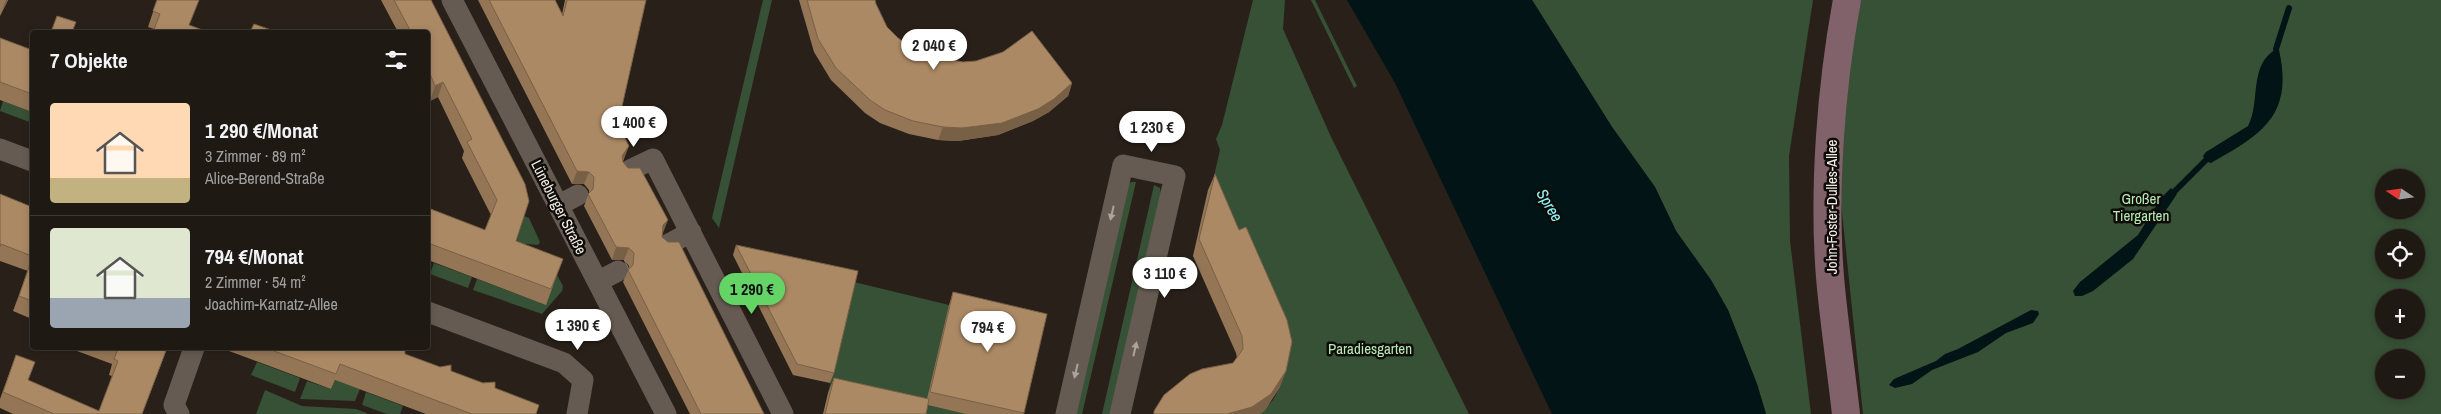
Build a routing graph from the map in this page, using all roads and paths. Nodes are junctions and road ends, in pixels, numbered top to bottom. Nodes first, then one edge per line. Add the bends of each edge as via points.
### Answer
1 (452, 0) edge
2 (1847, 0) edge
3 (0, 149) edge
4 (30, 160) edge
5 (630, 170) edge
6 (578, 196) dead end
7 (559, 205) junction
8 (691, 232) junction
9 (669, 244) edge
10 (618, 271) dead end
11 (599, 281) junction
12 (430, 313) edge
13 (193, 350) edge
14 (179, 414) edge
15 (578, 414) edge
16 (666, 414) edge
17 (783, 414) edge
18 (1066, 414) edge
19 (1120, 414) edge
20 (1846, 414) edge

1 - 7 street, Lüneburger Straße
2 - 20 street, John-Foster-Dulles-Allee via 1835,70 1829,193 1830,276
3 - 4 street
5 - 8 street via 653,159
6 - 7 street
7 - 11 street, Lüneburger Straße
8 - 9 street
8 - 17 street
10 - 11 street
11 - 16 street, Lüneburger Straße
12 - 15 street via 564,363 583,380
13 - 14 street via 174,405
19 -> 18 street via 1175,176 1123,165

